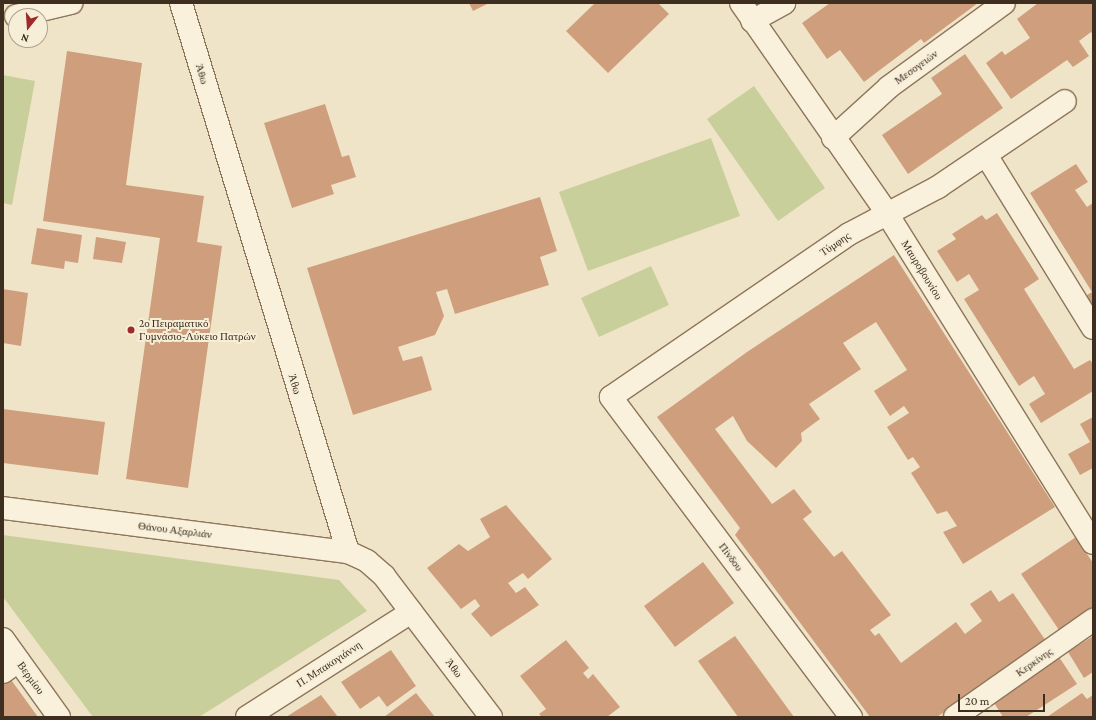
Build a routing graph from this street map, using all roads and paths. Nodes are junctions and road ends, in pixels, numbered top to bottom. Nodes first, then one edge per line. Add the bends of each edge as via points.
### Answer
1 (71, 3) edge
2 (181, 3) edge
3 (784, 3) edge
4 (1004, 3) edge
5 (48, 8) edge
6 (746, 12) edge
7 (1065, 101) dead end
8 (833, 138) junction
9 (986, 155) junction
10 (886, 212) junction
11 (1093, 328) edge
12 (611, 397) joint
13 (3, 508) edge
14 (1093, 543) edge
15 (348, 552) junction
16 (411, 612) junction
17 (1093, 620) edge
18 (3, 639) edge
19 (11, 666) edge
20 (59, 717) edge
21 (248, 717) edge
22 (491, 717) edge
23 (851, 717) edge
24 (954, 717) edge

1 - 5 street
2 - 15 street, Άθω
3 - 6 street
4 - 8 street, Μεσογειών via 889,87
6 - 8 street, Μαυροβουνίου
7 - 9 street, Τύμφης
8 - 10 street, Μαυροβουνίου
9 - 10 street, Τύμφης via 938,187
9 - 11 street
10 - 12 street, Τύμφης via 849,234
10 - 14 street, Μαυροβουνίου
12 - 23 street, Πίνδου
13 - 15 street, Θάνου Αξαρλιάν
15 - 16 street, Άθω via 376,567
16 - 21 street, Π. Μπακογιάννη
16 - 22 street, Άθω
17 - 24 street, Κερκίνης
18 - 19 street, Βερμίου
19 - 20 street, Βερμίου

